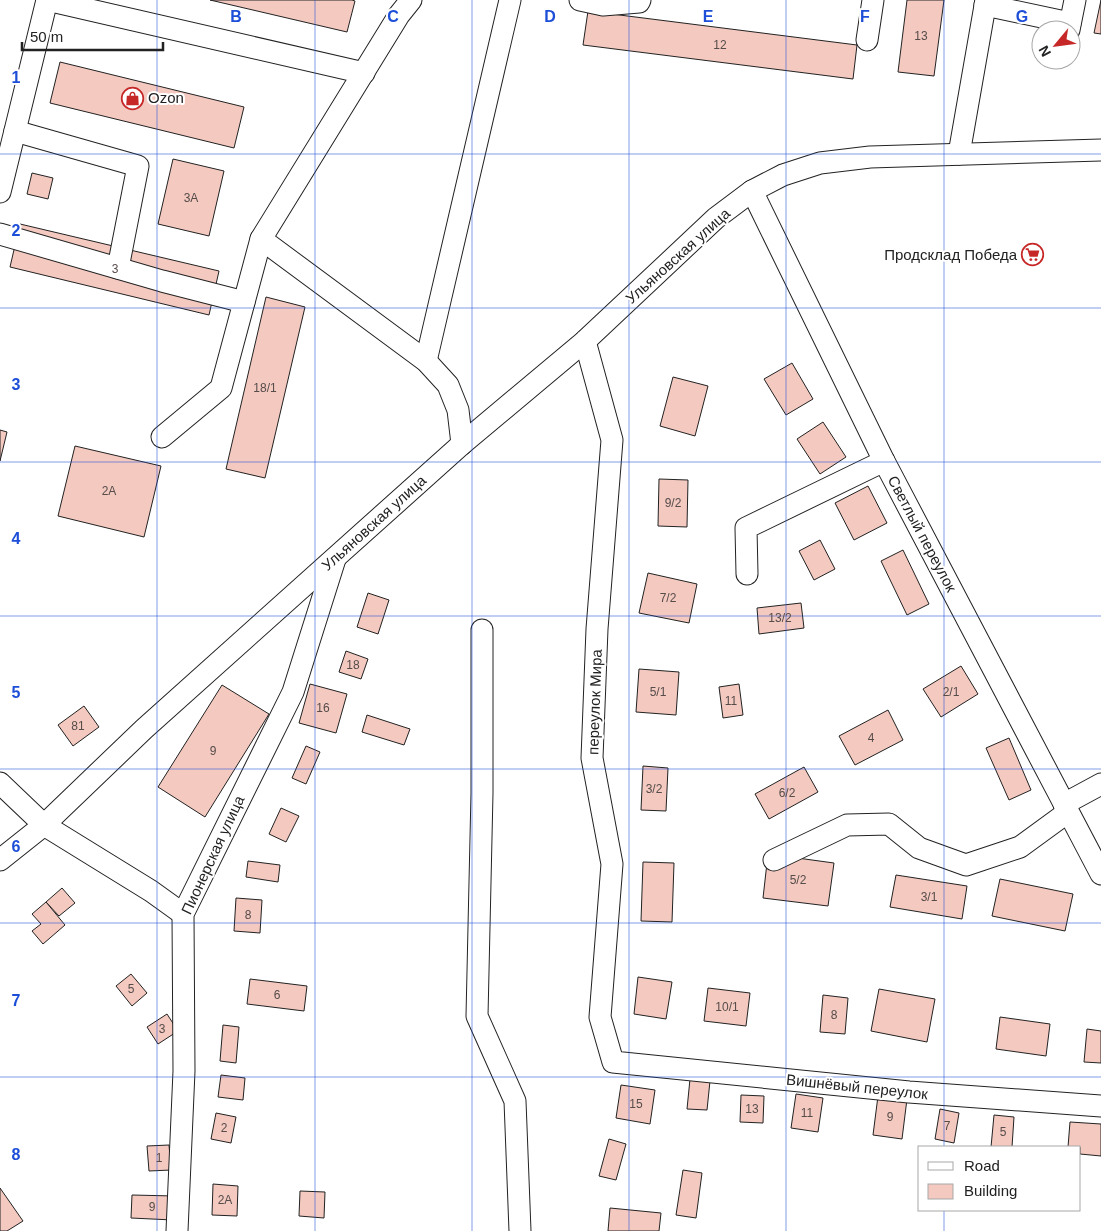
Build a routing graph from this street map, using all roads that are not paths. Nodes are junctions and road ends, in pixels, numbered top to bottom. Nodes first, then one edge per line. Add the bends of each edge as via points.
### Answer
1 (47, 0) edge
2 (411, 0) edge
3 (510, 0) edge
4 (580, 0) edge
5 (640, 0) edge
6 (873, 0) edge
7 (1075, 0) edge
8 (985, 2) edge
9 (1048, 20) edge
10 (1070, 20) edge
11 (867, 40) dead end
12 (364, 73) junction
13 (15, 131) junction
14 (1101, 150) edge
15 (959, 154) junction
16 (752, 191) junction
17 (0, 192) edge
18 (0, 234) edge
19 (261, 239) junction
20 (118, 268) junction
21 (244, 302) junction
22 (585, 342) junction
23 (426, 361) junction
24 (162, 437) dead end
25 (462, 444) junction
26 (884, 461) junction
27 (336, 558) junction
28 (747, 574) dead end
29 (482, 630) dead end
30 (0, 783) edge
31 (1101, 784) edge
32 (1066, 808) junction
33 (44, 825) junction
34 (0, 860) edge
35 (774, 860) dead end
36 (1101, 874) edge
37 (183, 914) junction
38 (613, 1062) joint
39 (1101, 1106) edge
40 (177, 1231) edge
41 (520, 1231) edge

1 - 12 street
1 - 13 street
2 - 12 street
3 - 23 street
4 - 5 street via 603,5
6 - 11 street
7 - 10 street
8 - 9 street
8 - 15 street
12 - 19 street
13 - 17 street
13 - 20 street via 138,166
14 - 15 street, Ульяновская улица
15 - 16 street, Ульяновская улица via 870,157 820,163 783,175
16 - 22 street, Ульяновская улица via 716,218
16 - 26 street, Светлый переулок
18 - 20 street
19 - 21 street
19 - 23 street
20 - 21 street
21 - 24 street via 221,388
22 - 25 street, Ульяновская улица
22 - 38 street, переулок Мира via 612,440 597,629 592,758 612,864 600,1017
23 - 25 street via 448,385 458,410
25 - 27 street, Ульяновская улица
26 - 28 street via 746,528
26 - 32 street, Светлый переулок
27 - 33 street, Ульяновская улица via 144,729
27 - 37 street, Пионерская улица via 293,692
29 - 41 street via 477,1016 515,1101
30 - 33 street
31 - 32 street
32 - 35 street via 1020,847 966,865 919,848 889,824 847,825
32 - 36 street, Светлый переулок
33 - 34 street, Ульяновская улица
33 - 37 street
37 - 40 street, Пионерская улица via 184,1070
38 - 39 street, Вишнёвый переулок via 909,1092

